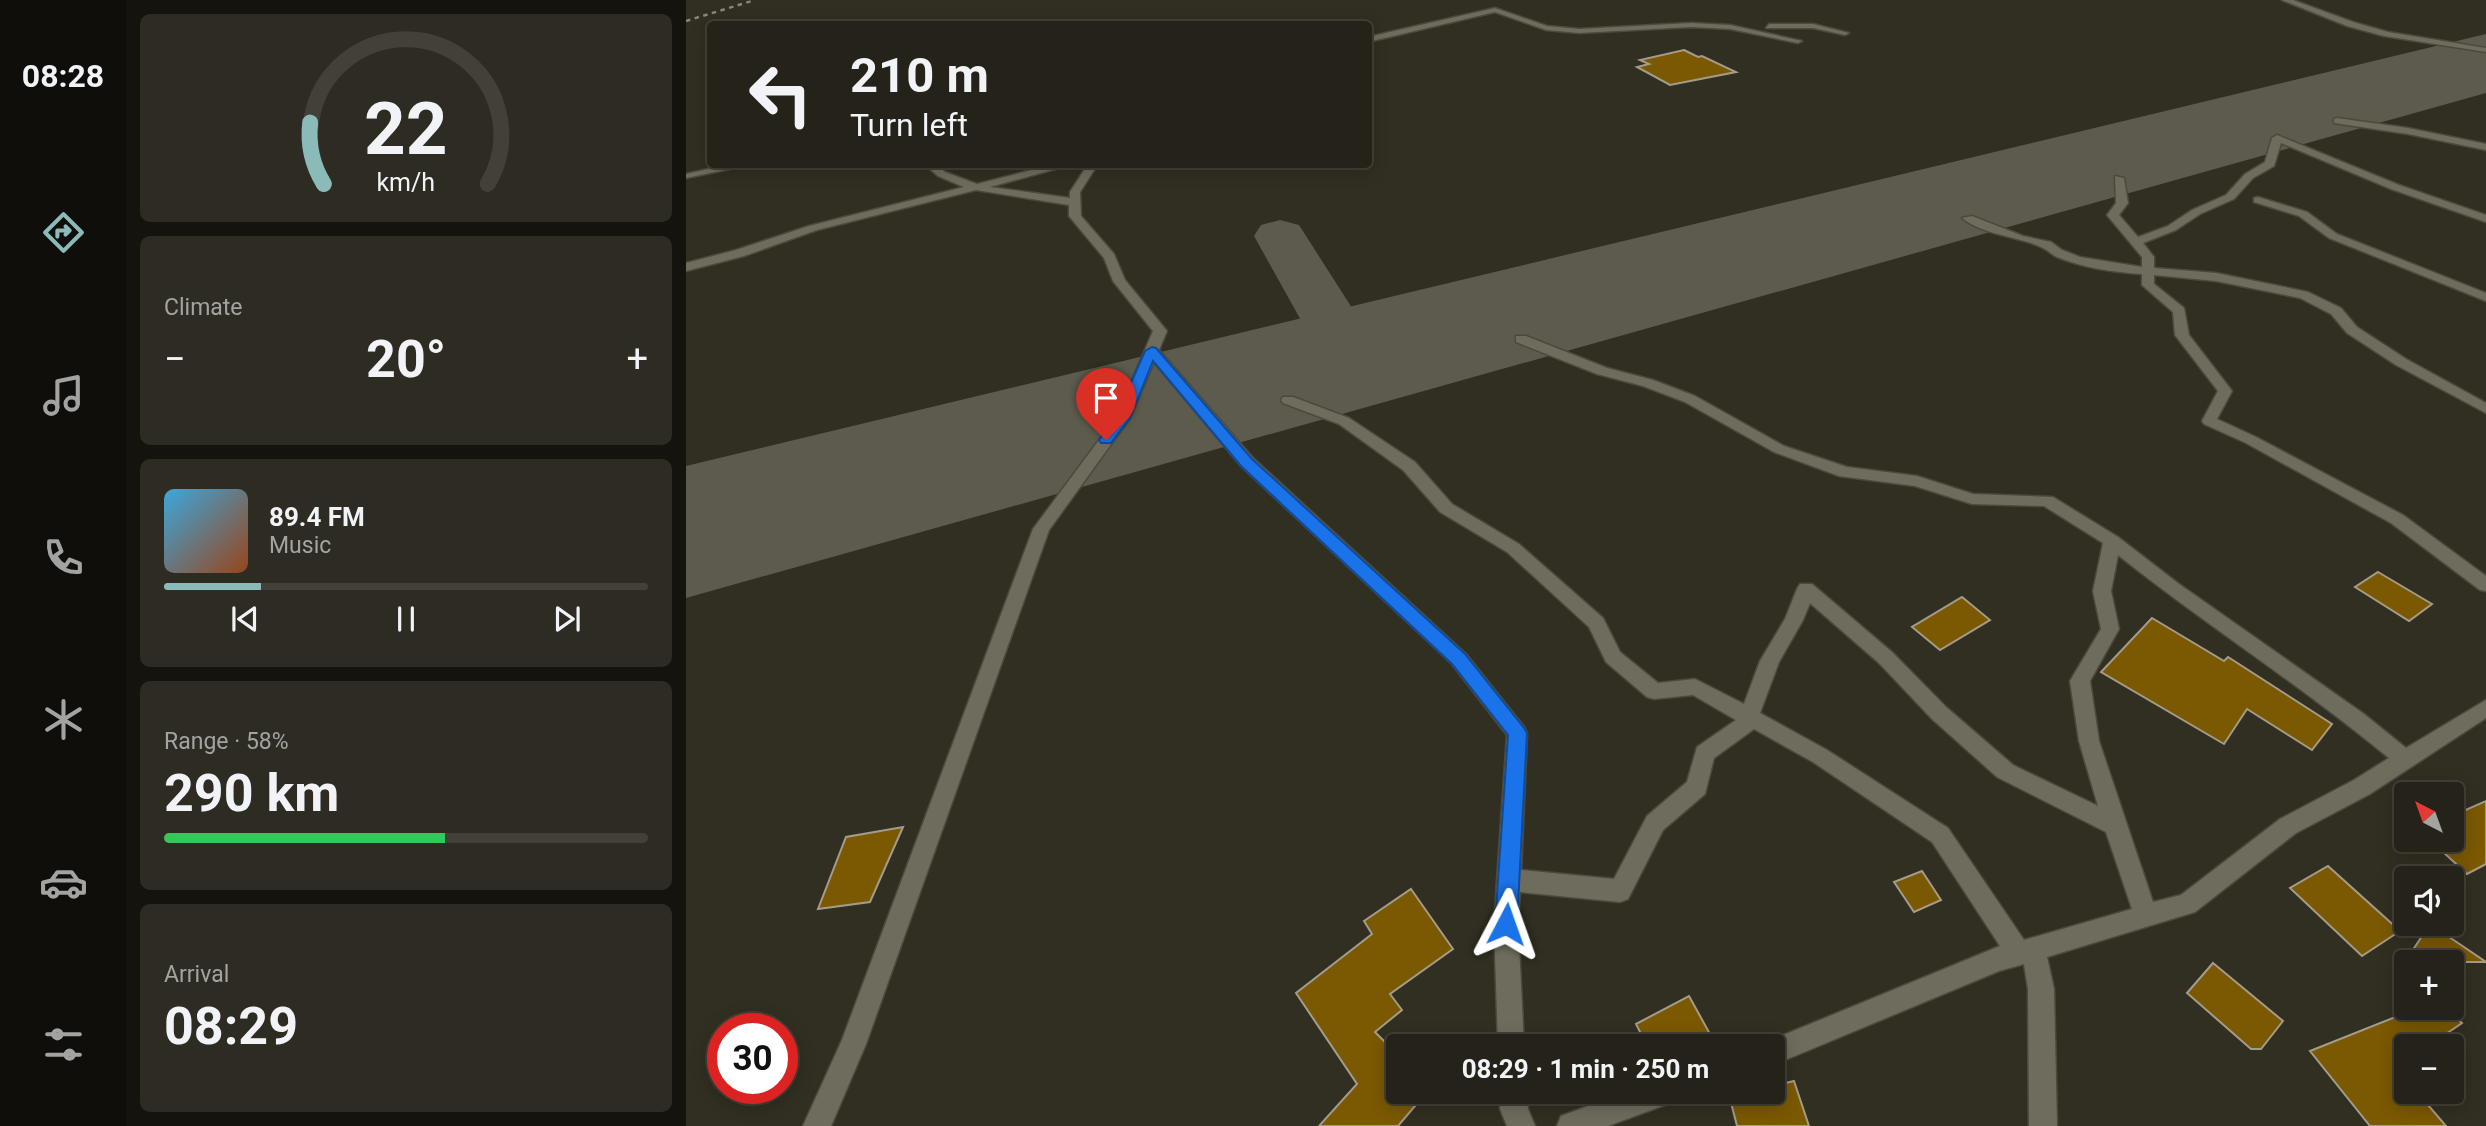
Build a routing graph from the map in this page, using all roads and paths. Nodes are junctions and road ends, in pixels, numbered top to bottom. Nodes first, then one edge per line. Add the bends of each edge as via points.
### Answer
1 (2286, 0) edge
2 (1730, 27) junction
3 (1845, 33) dead end
4 (1372, 39) edge
5 (1798, 41) dead end
6 (2486, 50) edge
7 (2337, 121) dead end
8 (2486, 147) edge
9 (729, 168) edge
10 (933, 168) edge
11 (1054, 168) edge
12 (1090, 168) edge
13 (689, 176) dead end
14 (2119, 178) dead end
15 (978, 188) junction
16 (2259, 200) dead end
17 (1075, 202) junction
18 (1968, 218) dead end
19 (2486, 219) edge
20 (2135, 242) junction
21 (686, 267) edge
22 (2148, 269) junction
23 (2486, 297) edge
24 (1521, 339) dead end
25 (1152, 351) junction
26 (1288, 400) dead end
27 (2486, 410) edge
28 (2112, 541) junction
29 (2486, 585) edge
30 (2486, 708) edge
31 (1749, 719) junction
32 (2405, 760) junction
33 (2116, 826) junction
34 (1509, 880) junction
35 (2146, 915) junction
36 (2026, 951) junction
37 (1511, 1034) edge
38 (1785, 1047) edge
39 (1514, 1104) edge
40 (1631, 1104) edge
41 (817, 1126) edge
42 (1521, 1126) edge
43 (1571, 1126) edge
44 (2042, 1126) edge

1 - 6 street via 2387,34
2 - 3 street via 1813,26
2 - 4 street via 1579,31 1546,28 1496,10
2 - 5 street
7 - 8 street
9 - 13 street
10 - 15 street
11 - 15 street
12 - 17 street via 1075,192
14 - 20 street via 2122,203 2113,215
15 - 17 street
15 - 21 street via 813,228
16 - 23 street via 2303,214 2333,236
17 - 25 street via 1074,216 1110,257 1119,281 1160,331
18 - 22 street via 2077,260
19 - 20 street via 2277,138 2270,164 2249,176 2230,197
20 - 22 street via 2148,257
22 - 27 street via 2304,295 2336,311 2352,330 2401,362
22 - 29 street via 2148,285 2179,311 2182,335 2225,391 2209,421 2397,519
24 - 28 street via 1690,399 1779,449 1845,472 1917,481 1972,499 2047,501
25 - 34 street via 1247,462 1459,659 1517,733
25 - 41 street via 1123,418 1041,529 853,1044
26 - 31 street via 1343,421 1409,466 1446,508 1513,548 1596,623 1613,657 1654,691 1695,687
28 - 32 street
28 - 33 street via 2102,591 2110,629 2080,681 2089,741
30 - 32 street
31 - 33 street via 1770,661 1806,589 2005,771
31 - 34 street via 1704,753 1697,787 1655,823 1620,891
31 - 36 street via 1820,757 1940,835
32 - 35 street via 2287,826 2188,904
33 - 35 street
34 - 37 street
35 - 36 street
36 - 38 street
36 - 44 street via 2041,989
39 - 42 street
40 - 43 street

